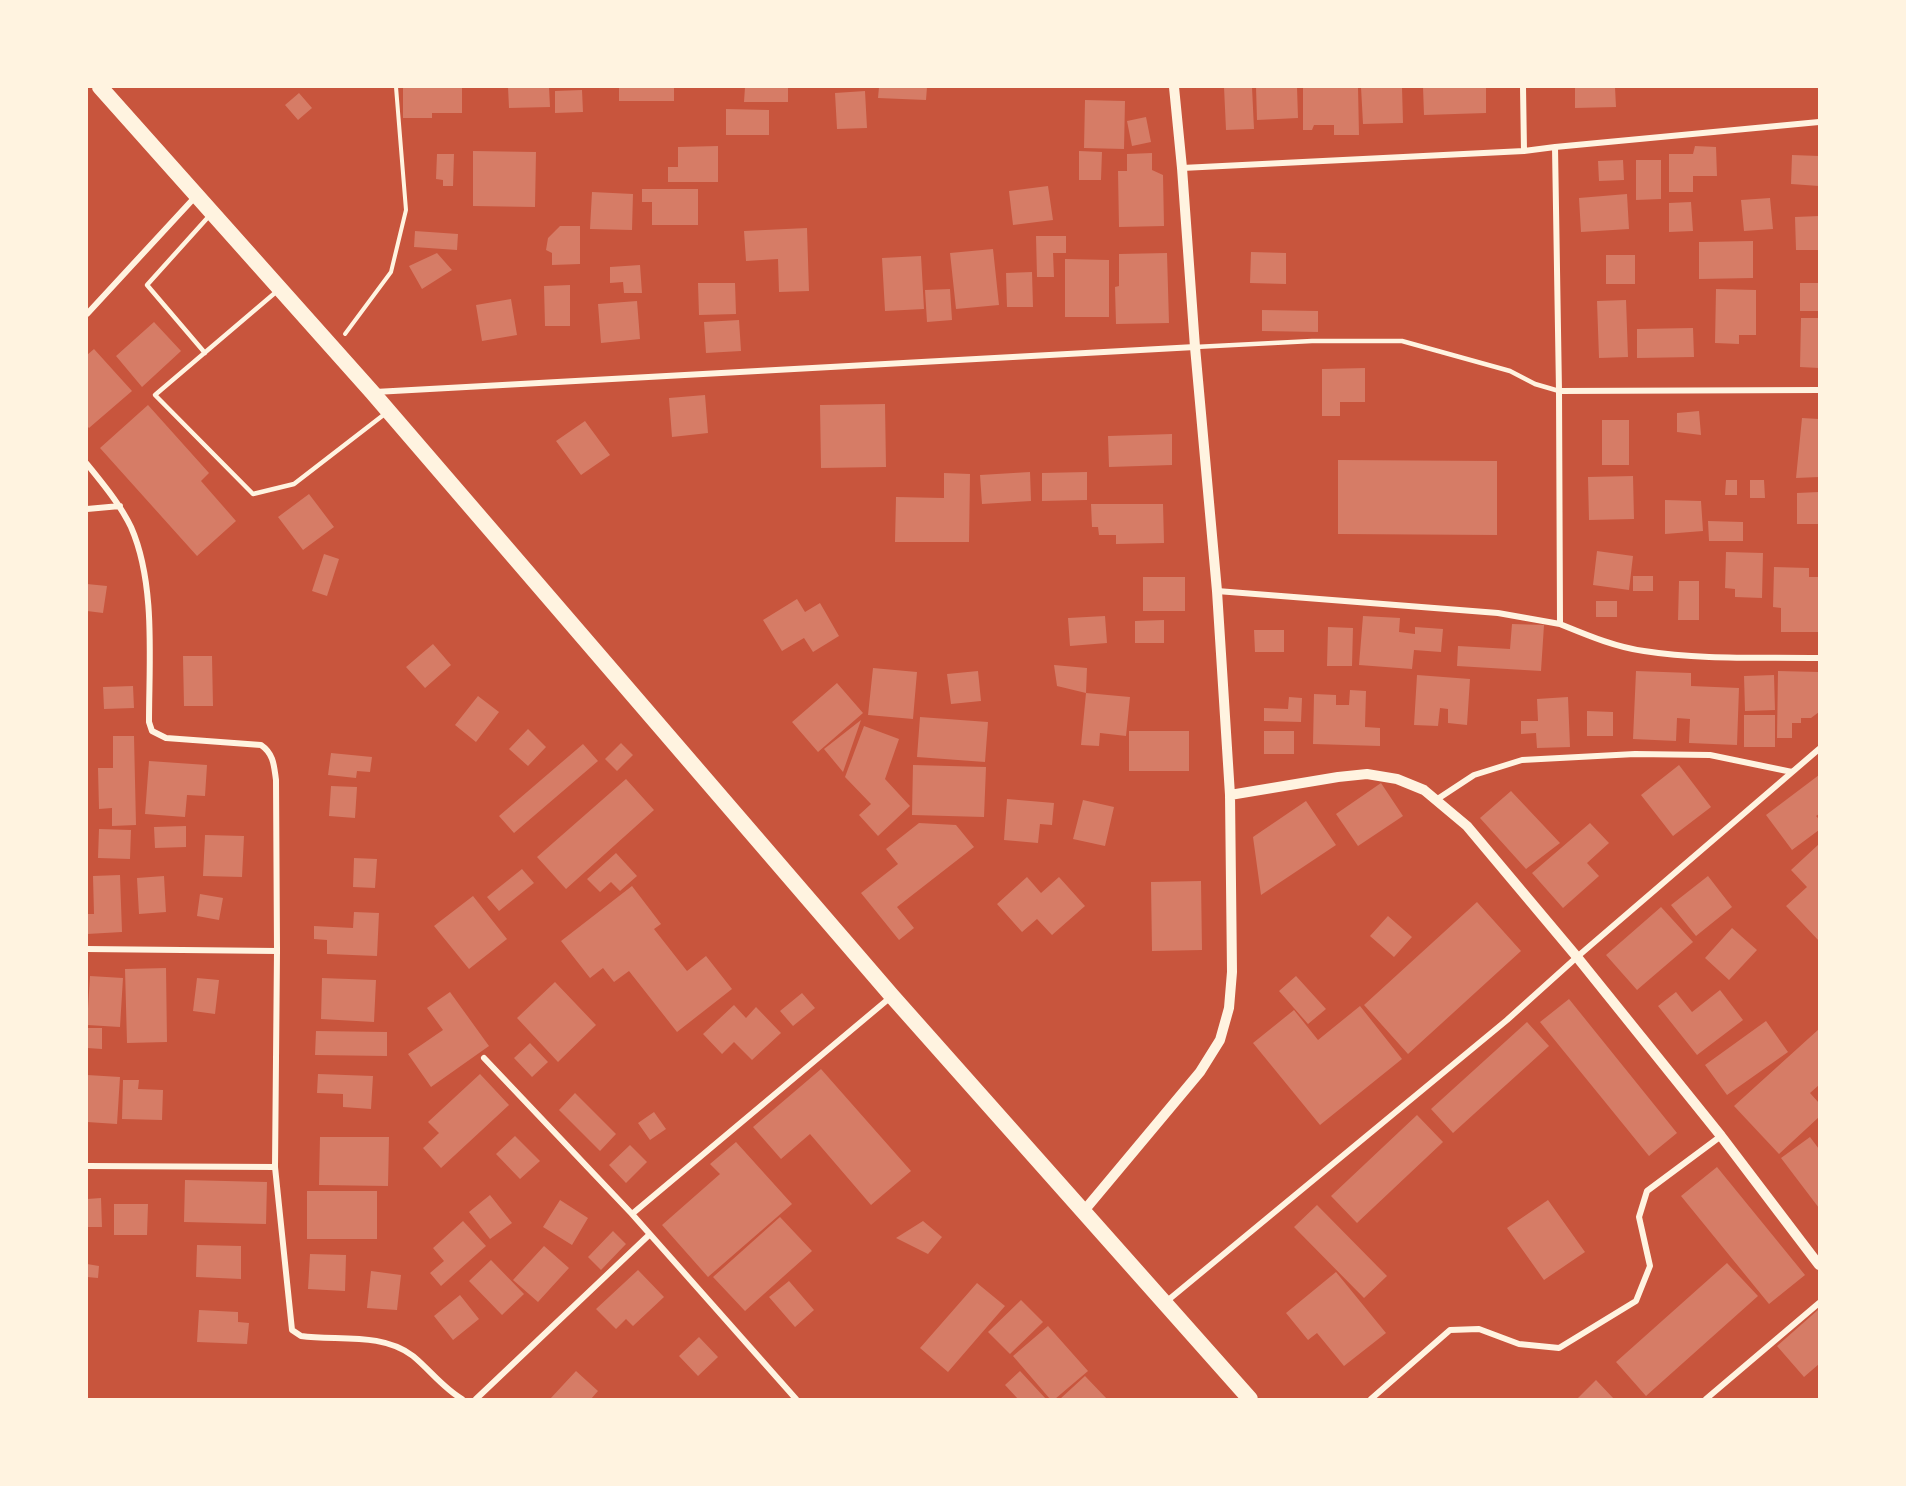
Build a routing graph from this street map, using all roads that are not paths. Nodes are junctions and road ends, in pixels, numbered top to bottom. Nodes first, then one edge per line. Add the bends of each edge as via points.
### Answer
1 (100, 87) edge
2 (1174, 87) edge
3 (1523, 87) edge
4 (1819, 122) edge
5 (1556, 147) junction
6 (1524, 151) junction
7 (1182, 168) junction
8 (196, 196) junction
9 (212, 213) junction
10 (280, 289) junction
11 (87, 314) edge
12 (1195, 347) junction
13 (205, 353) junction
14 (1819, 390) edge
15 (1559, 391) junction
16 (372, 392) junction
17 (388, 411) junction
18 (87, 464) edge
19 (120, 506) junction
20 (87, 509) edge
21 (1217, 591) junction
22 (1560, 624) junction
23 (1819, 658) edge
24 (1819, 749) edge
25 (1792, 772) junction
26 (1230, 795) junction
27 (1436, 800) junction
28 (87, 949) edge
29 (278, 951) junction
30 (1577, 957) junction
31 (892, 996) junction
32 (484, 1058) dead end
33 (1720, 1136) junction
34 (87, 1166) edge
35 (275, 1167) junction
36 (1083, 1212) junction
37 (632, 1214) junction
38 (649, 1235) junction
39 (1819, 1265) edge
40 (1165, 1303) junction
41 (1819, 1303) edge
42 (462, 1399) edge
43 (476, 1399) edge
44 (796, 1399) edge
45 (1250, 1399) edge
46 (1371, 1399) edge
47 (1706, 1399) edge

1 - 8 highway
2 - 7 street
3 - 6 street
4 - 5 street
5 - 6 street
5 - 15 street
6 - 7 street
7 - 12 street
8 - 9 highway
8 - 11 street
9 - 10 highway
9 - 13 lane via 147,285
10 - 13 lane
10 - 16 highway
12 - 15 lane via 1402,341 1510,371
12 - 16 street
12 - 21 street
13 - 17 lane via 155,395 253,494 294,484
14 - 15 street
15 - 22 street
16 - 17 highway
17 - 31 highway
18 - 19 street
19 - 20 street
19 - 29 street via 142,556 148,588 152,731 166,738 261,745 270,751 276,780
21 - 22 street via 1498,613
21 - 26 street
22 - 23 street via 1643,651
24 - 25 street
25 - 27 street via 1710,755 1522,760 1474,775
25 - 30 street
26 - 27 street via 1367,774 1397,779 1424,790
26 - 36 street via 1232,972 1229,1008 1220,1040 1200,1072
27 - 30 street via 1467,826
28 - 29 street
29 - 35 street
30 - 33 street
30 - 40 street via 1508,1020
31 - 36 highway
31 - 37 street
32 - 37 street
33 - 39 street
33 - 46 street via 1647,1191 1639,1217 1650,1266 1636,1301 1559,1348 1519,1344 1479,1329 1450,1330
34 - 35 street
35 - 42 street via 292,1330 301,1336 372,1340 403,1350
36 - 40 highway
37 - 38 street
38 - 43 street
38 - 44 street
40 - 45 highway
41 - 47 street

